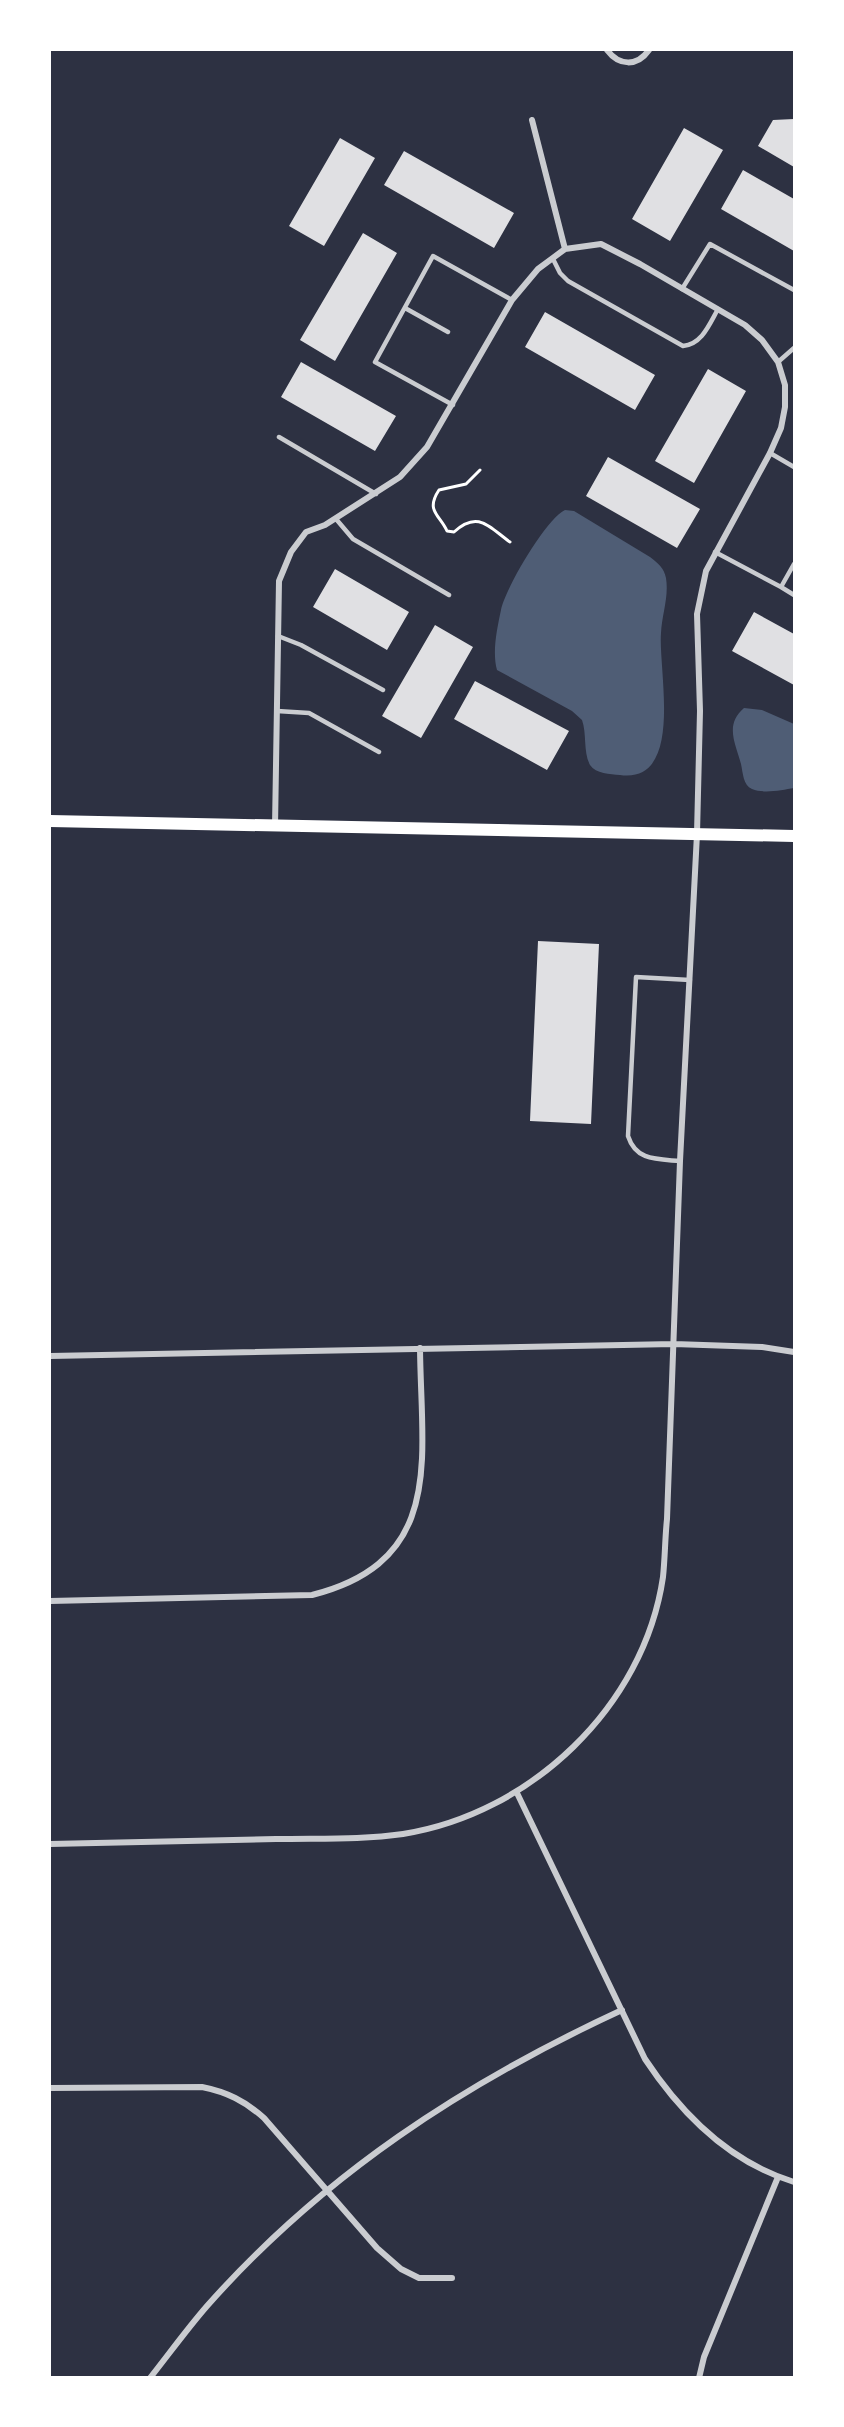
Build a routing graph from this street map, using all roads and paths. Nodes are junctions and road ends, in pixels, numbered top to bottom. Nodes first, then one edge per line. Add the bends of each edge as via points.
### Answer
1 (607, 50) edge
2 (649, 50) edge
3 (532, 120) dead end
4 (565, 249) junction
5 (553, 259) junction
6 (682, 289) junction
7 (795, 290) edge
8 (512, 300) junction
9 (405, 308) junction
10 (718, 309) junction
11 (448, 332) dead end
12 (795, 348) edge
13 (792, 355) edge
14 (778, 362) junction
15 (453, 405) junction
16 (279, 437) dead end
17 (770, 453) junction
18 (795, 467) edge
19 (480, 470) dead end
20 (376, 494) junction
21 (336, 519) junction
22 (510, 542) dead end
23 (715, 552) junction
24 (795, 564) edge
25 (781, 587) junction
26 (448, 595) dead end
27 (795, 595) edge
28 (278, 636) junction
29 (383, 690) dead end
30 (277, 711) junction
31 (379, 752) dead end
32 (50, 821) edge
33 (275, 826) junction
34 (697, 834) junction
35 (795, 836) edge
36 (690, 980) junction
37 (680, 1161) junction
38 (675, 1344) junction
39 (420, 1348) junction
40 (795, 1352) edge
41 (50, 1356) edge
42 (50, 1601) edge
43 (517, 1793) junction
44 (50, 1844) edge
45 (622, 2010) junction
46 (50, 2088) edge
47 (778, 2177) junction
48 (795, 2182) edge
49 (328, 2190) junction
50 (452, 2278) dead end
51 (150, 2378) edge
52 (699, 2378) edge

1 - 2 street via 613,59 625,63 635,63
3 - 4 street
4 - 5 street
4 - 6 street via 601,244
5 - 8 street via 538,269
5 - 10 lane via 568,281 683,346 693,345 700,338
6 - 7 lane via 710,244
6 - 10 street
8 - 9 lane via 433,256
8 - 15 street
9 - 11 lane
9 - 15 lane via 375,362
10 - 14 street via 762,340
12 - 13 lane
13 - 14 lane
14 - 17 street via 785,385 785,407 781,429
15 - 20 street via 427,447 400,477
16 - 20 lane
17 - 18 lane
17 - 23 street
19 - 22 path via 466,484 439,490 434,515 447,531 454,532 467,521 475,521 495,529
20 - 21 street
21 - 26 lane via 353,538
21 - 28 street via 306,532 291,552 279,581
23 - 25 lane
23 - 34 street via 706,571 697,614
24 - 25 lane
25 - 27 lane
28 - 29 lane
28 - 30 street
30 - 31 lane via 309,713
30 - 33 street
32 - 33 main road
33 - 34 main road
34 - 35 main road
34 - 36 street
36 - 37 street
36 - 37 lane via 636,977 628,1136 639,1155
37 - 38 street
38 - 39 street
38 - 40 street
38 - 43 street via 663,1578 647,1632 625,1680 594,1725 551,1768
39 - 41 street
39 - 42 street via 422,1484 417,1507 391,1553 371,1571 342,1587 312,1595
43 - 44 street via 449,1823 402,1834
43 - 45 street
45 - 47 street via 645,2059 687,2114 736,2155
45 - 49 street via 445,2103
46 - 49 street via 202,2087 225,2092 248,2103 264,2118
47 - 48 street
47 - 52 street
49 - 50 street via 377,2248 401,2269 419,2278
49 - 51 street via 259,2252 206,2307

